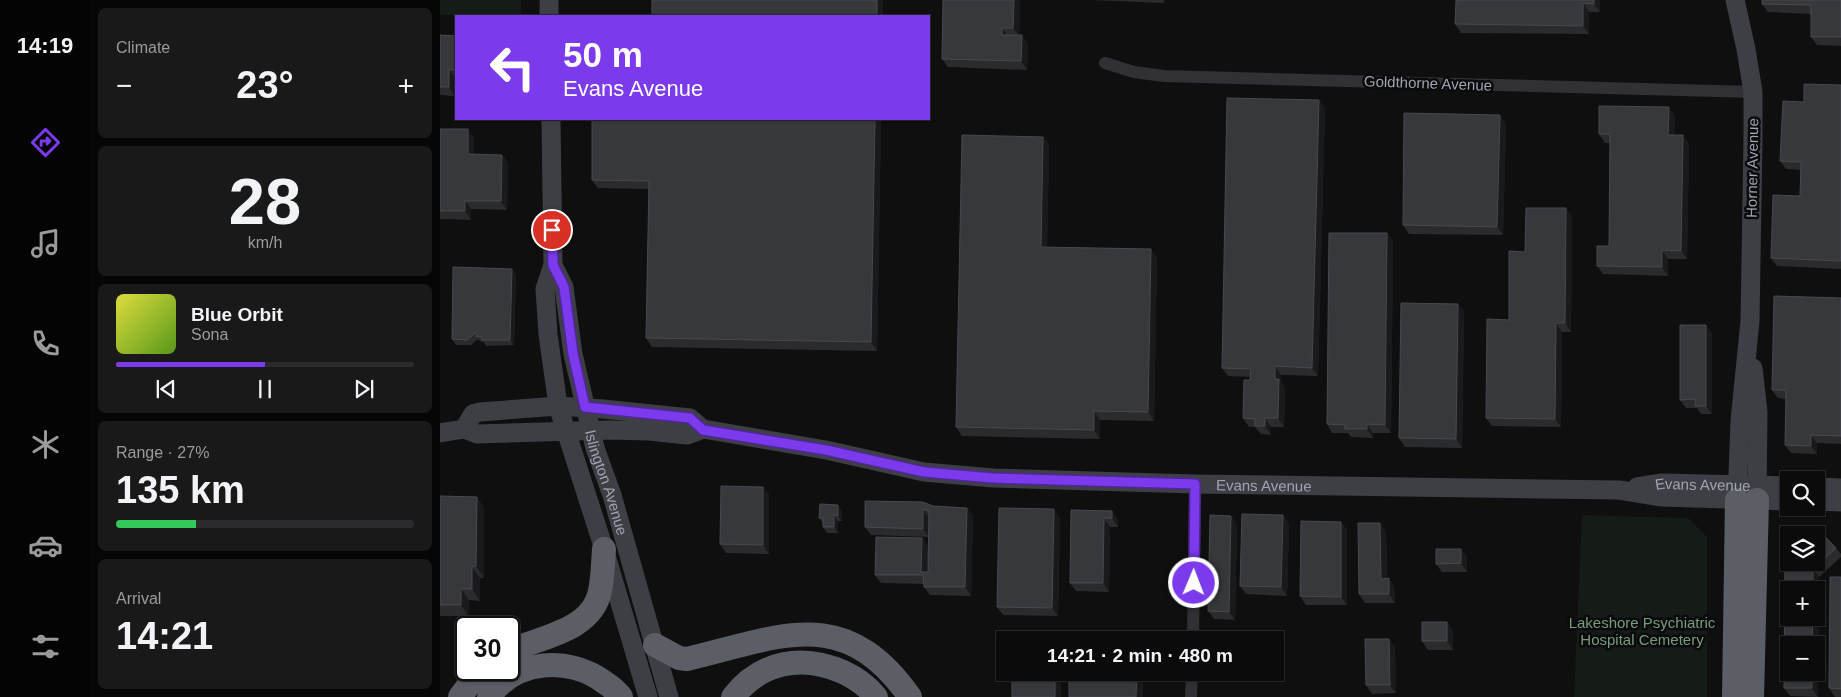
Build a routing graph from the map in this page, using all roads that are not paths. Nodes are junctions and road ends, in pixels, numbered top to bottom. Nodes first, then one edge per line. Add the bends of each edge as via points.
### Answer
1 (549, 0) edge
2 (1735, 0) edge
3 (549, 15) edge
4 (1105, 63) dead end
5 (1753, 92) junction
6 (551, 120) edge
7 (553, 265) junction
8 (558, 406) junction
9 (585, 407) junction
10 (464, 429) junction
11 (566, 430) junction
12 (591, 430) junction
13 (703, 430) junction
14 (440, 434) edge
15 (1195, 484) junction
16 (1825, 487) edge
17 (1780, 488) edge
18 (1841, 488) edge
19 (1747, 493) junction
20 (1780, 499) edge
21 (1825, 501) edge
22 (1841, 502) edge
23 (604, 549) junction
24 (1193, 631) edge
25 (655, 645) junction
26 (520, 647) edge
27 (472, 681) edge
28 (1192, 681) edge
29 (460, 697) edge
30 (489, 697) edge
31 (622, 697) edge
32 (648, 697) edge
33 (669, 697) edge
34 (733, 697) edge
35 (876, 697) edge
36 (910, 697) edge
37 (1191, 697) edge
38 (1734, 697) edge
39 (1752, 697) edge

1 - 3 main road
2 - 5 main road, Horner Avenue
4 - 5 street, Goldthorne Avenue via 1134,72 1164,76
5 - 19 main road, Horner Avenue via 1750,337 1740,421
6 - 7 main road, Islington Avenue
7 - 8 main road, Islington Avenue via 545,289
7 - 9 main road, Islington Avenue via 564,287 573,354
8 - 9 main road, Evans Avenue
8 - 10 main road, Evans Avenue via 480,412 473,414
8 - 11 main road, Islington Avenue
9 - 12 main road, Islington Avenue
9 - 13 main road, Evans Avenue via 690,418
10 - 11 main road, Evans Avenue via 477,434
10 - 14 main road, Evans Avenue
11 - 12 main road, Evans Avenue
11 - 23 main road, Islington Avenue
12 - 13 main road, Evans Avenue via 687,435
12 - 25 main road, Islington Avenue
13 - 15 main road, Evans Avenue via 826,450 924,472 993,478
15 - 19 main road, Evans Avenue via 1618,490 1662,497
15 - 24 street
16 - 18 main road
17 - 19 main road, Evans Avenue
19 - 20 main road, Evans Avenue
19 - 38 highway
19 - 39 highway
21 - 22 main road
23 - 26 highway via 600,590 587,617 567,630
23 - 32 main road, Islington Avenue
25 - 33 main road, Islington Avenue
25 - 36 highway via 687,659 785,635 820,634 850,643 876,658
27 - 29 highway
28 - 37 street
30 - 31 highway via 510,677 551,664 568,665 592,673
34 - 35 highway via 750,679 789,662 828,665 854,677

